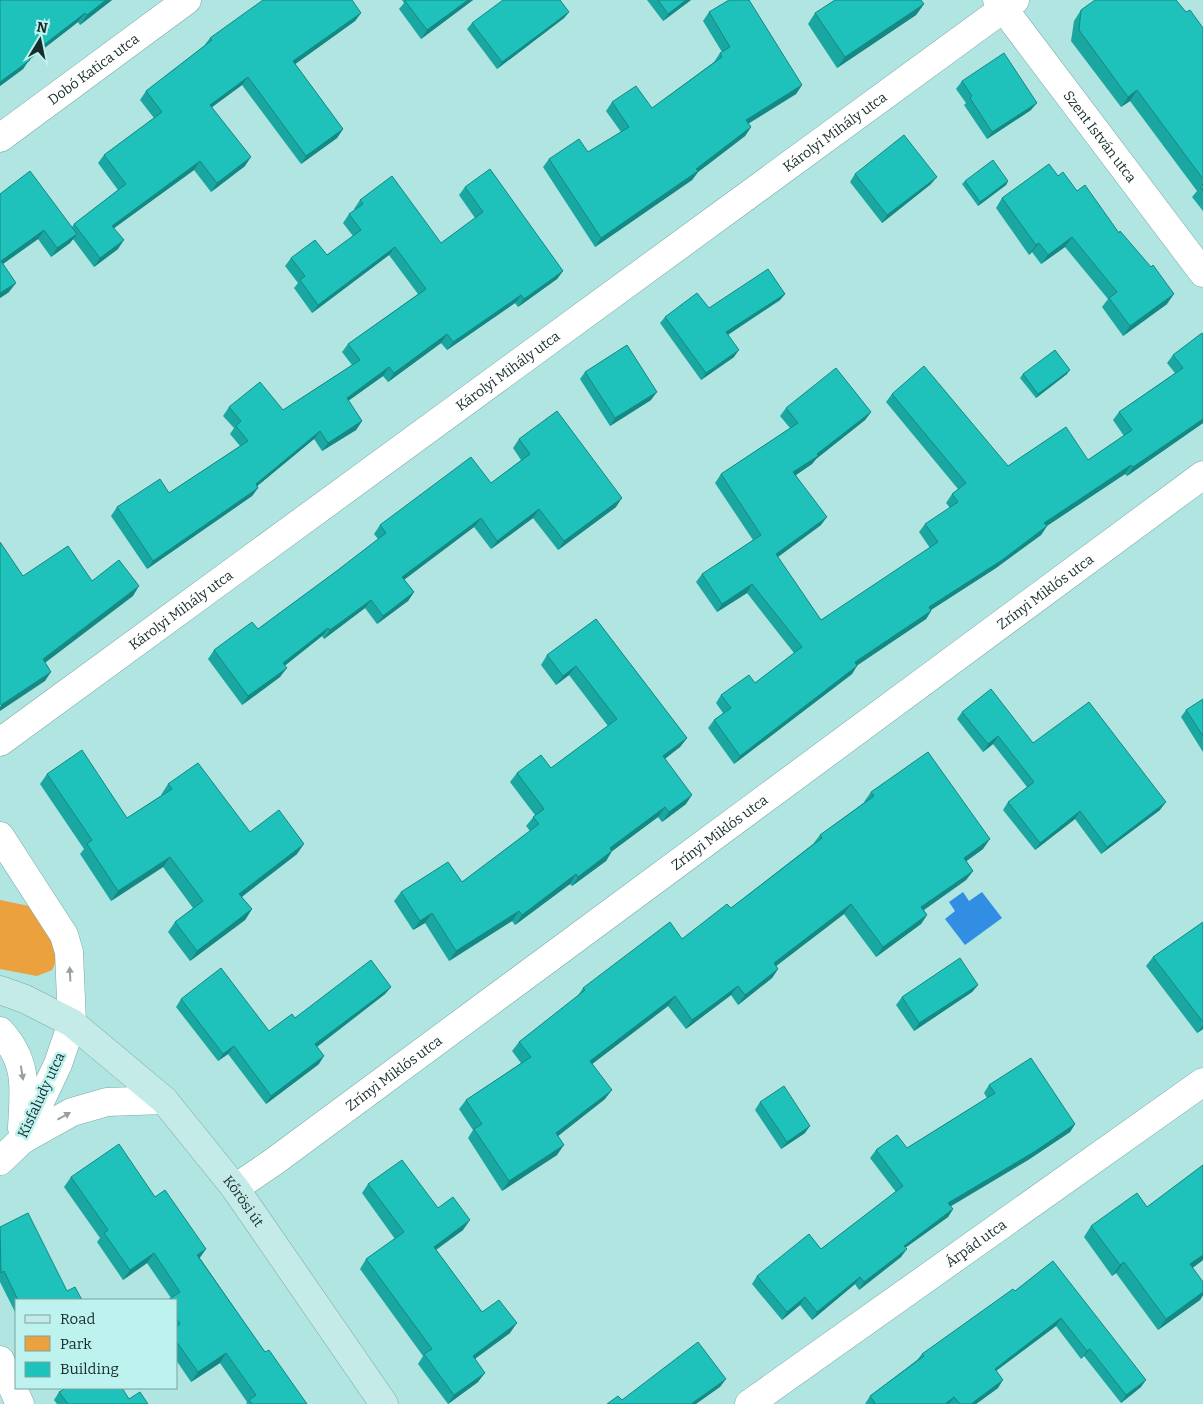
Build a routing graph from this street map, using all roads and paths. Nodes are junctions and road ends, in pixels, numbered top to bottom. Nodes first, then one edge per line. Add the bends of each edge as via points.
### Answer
1 (187, 0) edge
2 (1005, 3) edge
3 (0, 138) edge
4 (1203, 273) edge
5 (1203, 476) edge
6 (0, 742) edge
7 (0, 836) edge
8 (0, 990) edge
9 (72, 1023) junction
10 (0, 1031) edge
11 (1203, 1082) edge
12 (164, 1100) junction
13 (22, 1140) junction
14 (0, 1161) edge
15 (235, 1188) junction
16 (0, 1360) edge
17 (20, 1404) edge
18 (384, 1404) edge
19 (749, 1404) edge

1 - 3 street, Dobó Katica utca
2 - 4 street, Szent István utca
2 - 6 street, Károlyi Mihály utca
5 - 15 street, Zrínyi Miklós utca
9 -> 7 street via 69,952 64,935
8 - 9 main road, Kőrösi út
9 - 12 main road, Kőrösi út
9 - 13 street, Kisfaludy utca via 58,1064
10 -> 13 street via 19,1057 23,1075
11 - 19 street, Árpád utca
13 -> 12 street via 72,1112 107,1102
12 - 15 main road, Kőrösi út
13 - 14 street, Kisfaludy utca
15 - 18 main road, Kőrösi út
16 - 17 street

